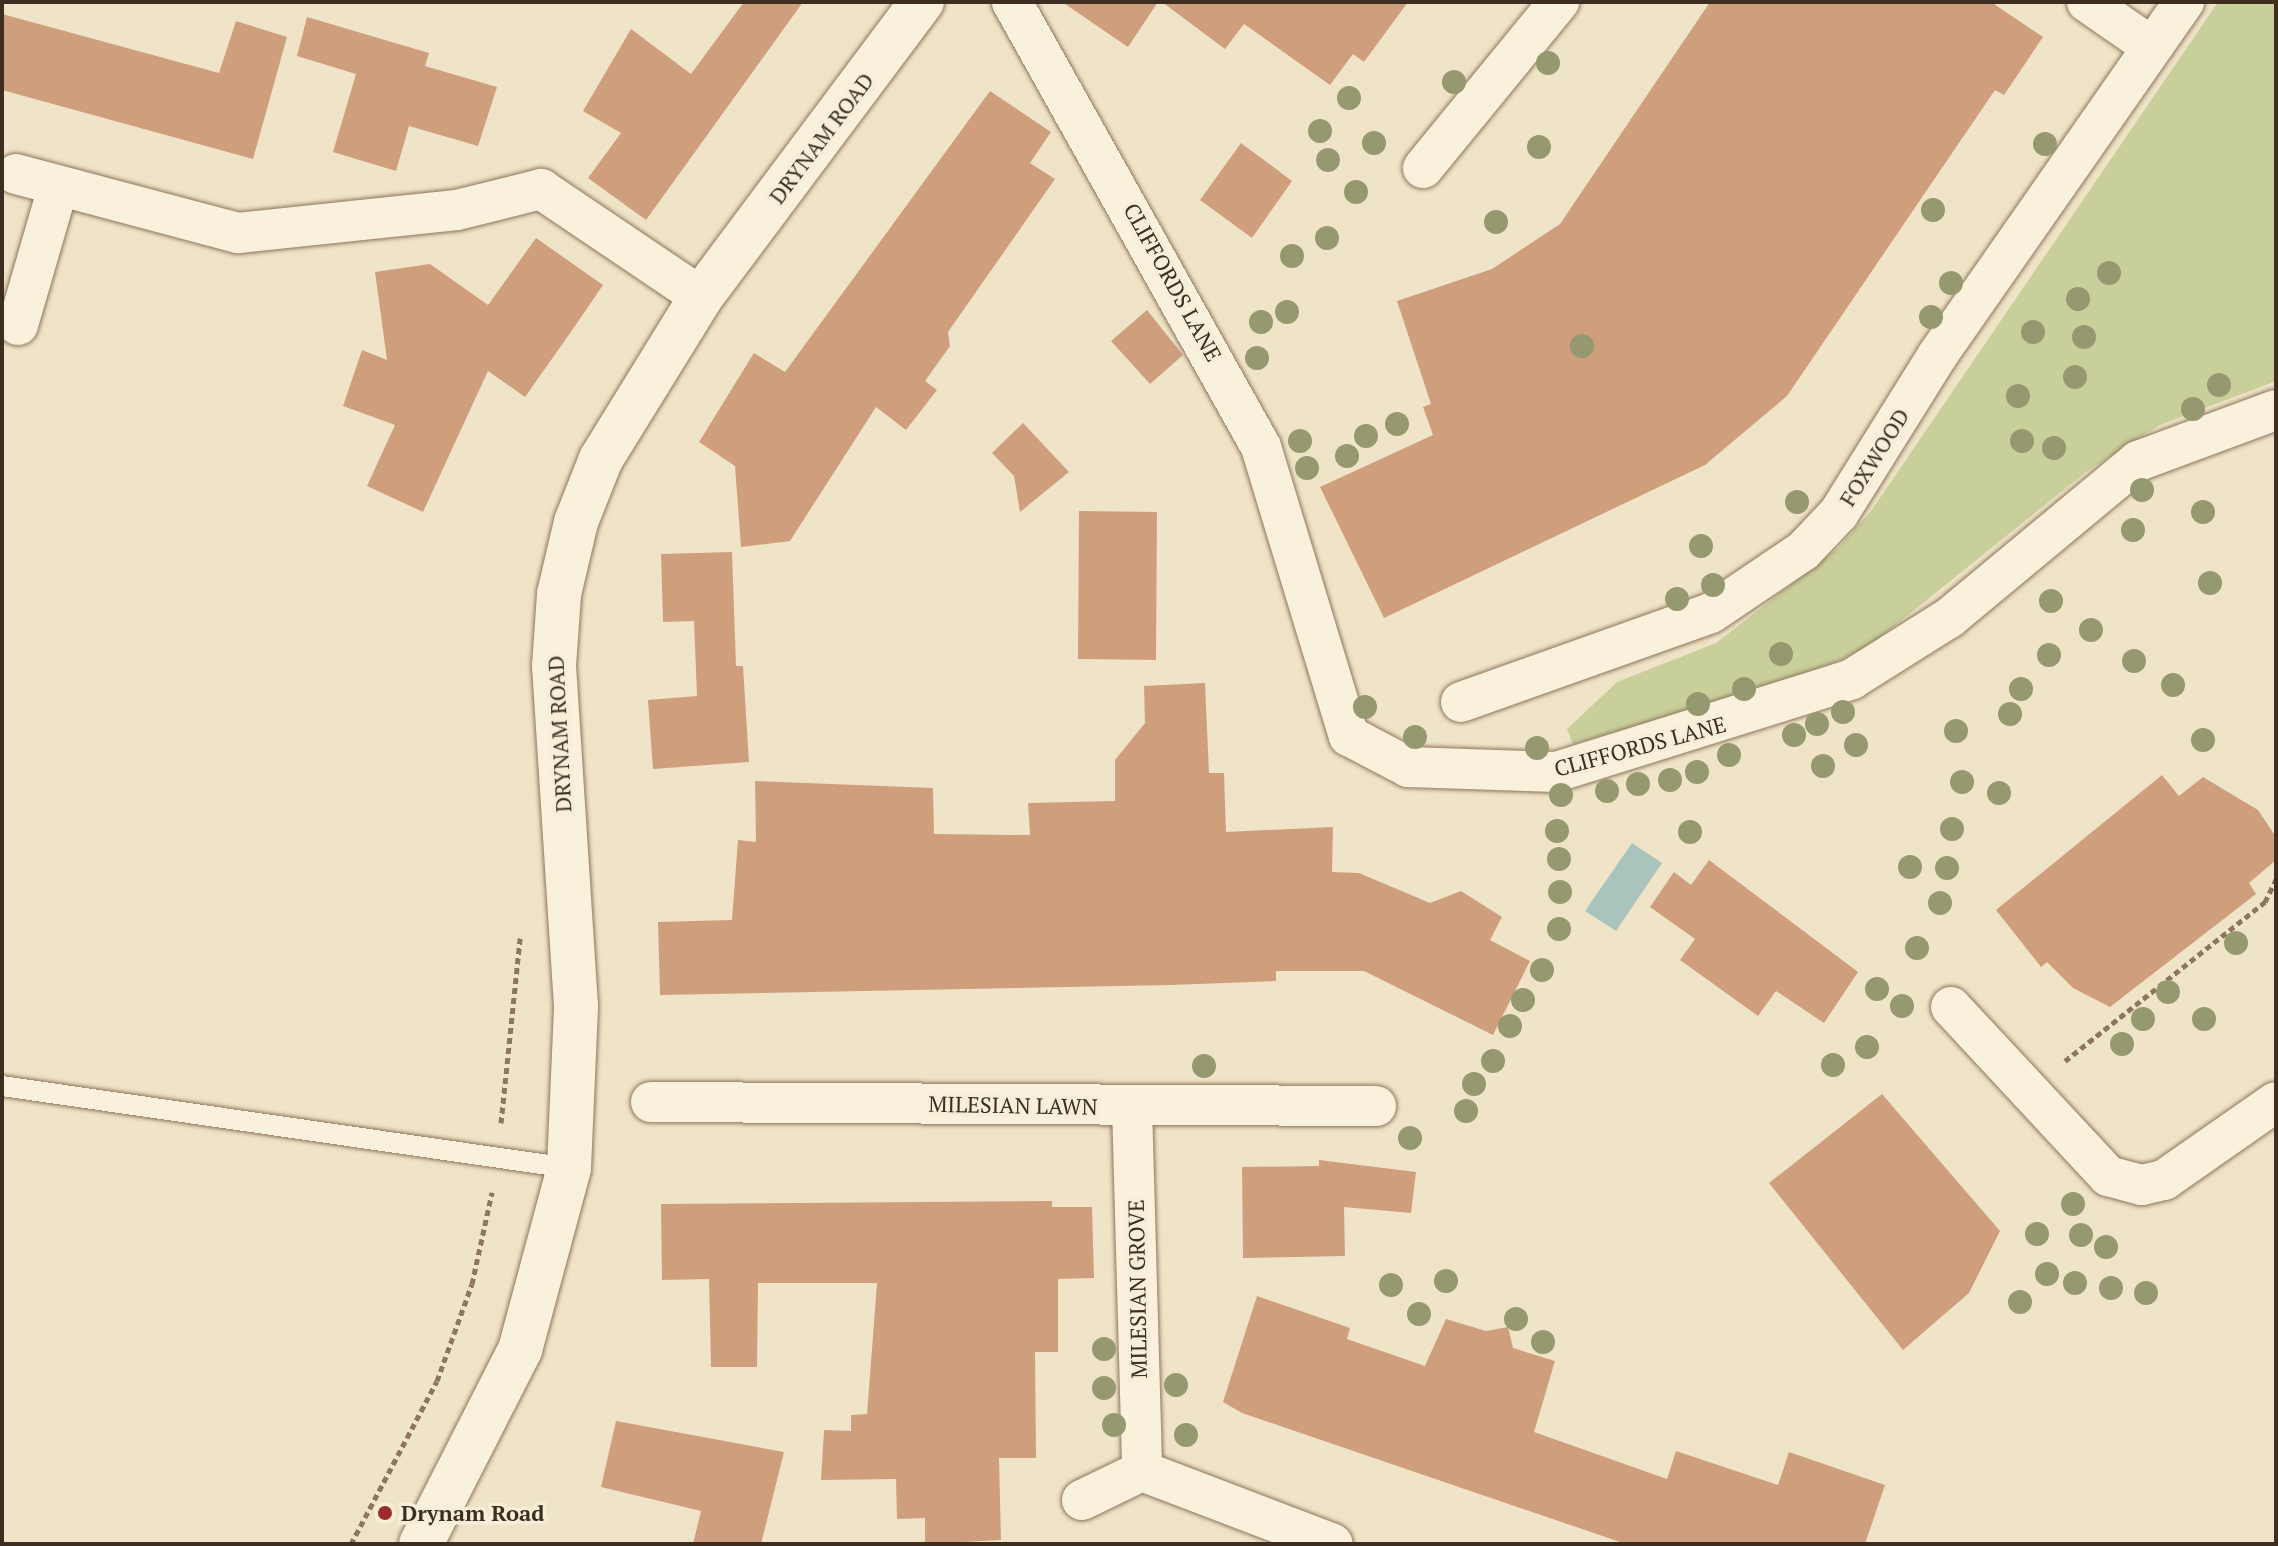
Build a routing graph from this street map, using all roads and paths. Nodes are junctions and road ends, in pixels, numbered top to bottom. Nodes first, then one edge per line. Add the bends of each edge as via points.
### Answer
1 (922, 2) edge
2 (1012, 2) edge
3 (1559, 2) edge
4 (2087, 2) edge
5 (2184, 2) edge
6 (2152, 47) junction
7 (1423, 168) dead end
8 (16, 174) dead end
9 (58, 187) junction
10 (701, 297) junction
11 (18, 325) dead end
12 (2276, 410) edge
13 (1461, 702) dead end
14 (2276, 879) edge
15 (520, 928) dead end
16 (1951, 1007) dead end
17 (2, 1086) edge
18 (2028, 1090) junction
19 (651, 1102) dead end
20 (2276, 1102) edge
21 (1132, 1106) junction
22 (1376, 1106) dead end
23 (496, 1158) junction
24 (569, 1168) junction
25 (1142, 1471) junction
26 (1082, 1500) dead end
27 (351, 1544) edge
28 (421, 1544) edge
29 (1333, 1544) edge

1 - 10 street, DRYNAM ROAD
2 - 12 street, CLIFFORDS LANE via 1261,447 1349,736 1408,767 1556,772 1852,679 1949,618 2138,461
3 - 7 street
4 - 6 street
5 - 6 street, FOXWOOD
6 - 13 street, FOXWOOD via 1937,356 1839,513 1803,551 1711,613
8 - 9 street
9 - 10 street via 238,233 457,210 541,189
9 - 11 street
10 - 24 street, DRYNAM ROAD via 601,459 559,594 554,666 576,1006
14 - 18 path via 2265,902
15 - 23 path
16 - 18 street
17 - 23 lane
18 - 20 street via 2108,1176 2142,1185 2164,1180
19 - 21 street, MILESIAN LAWN
21 - 22 street, MILESIAN LAWN
21 - 25 street, MILESIAN GROVE
23 - 24 lane
23 - 27 path via 472,1284 437,1381
24 - 28 street, DRYNAM ROAD via 520,1350
25 - 26 street
25 - 29 street

